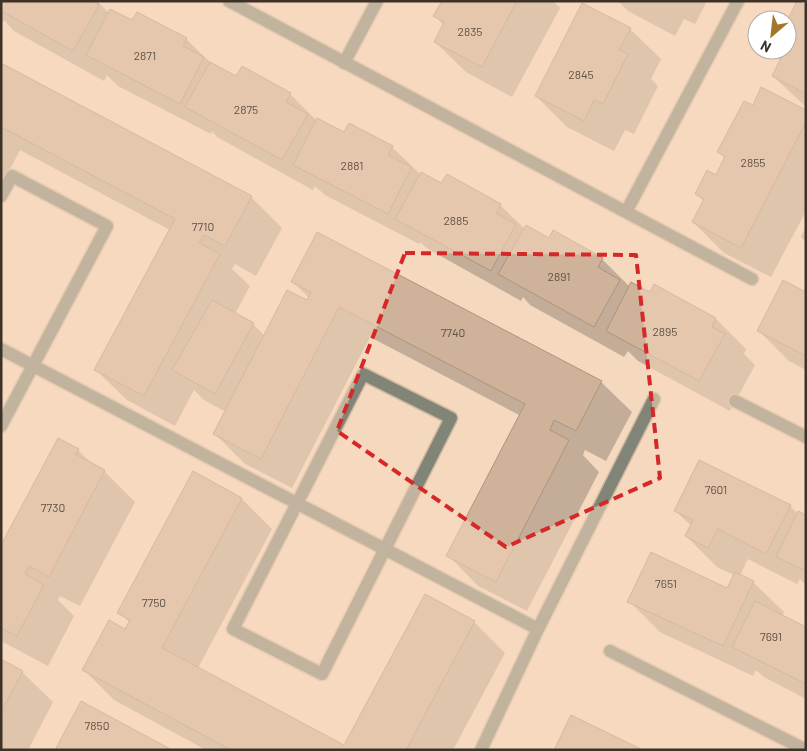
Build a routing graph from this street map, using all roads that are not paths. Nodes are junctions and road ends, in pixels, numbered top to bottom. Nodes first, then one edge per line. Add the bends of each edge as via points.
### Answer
1 (229, 1) edge
2 (377, 1) edge
3 (738, 1) edge
4 (344, 63) junction
5 (1, 196) edge
6 (626, 212) junction
7 (752, 280) dead end
8 (1, 349) edge
9 (33, 365) junction
10 (654, 400) dead end
11 (734, 401) dead end
12 (1, 426) edge
13 (806, 437) edge
14 (297, 504) junction
15 (385, 549) junction
16 (538, 629) junction
17 (610, 651) dead end
18 (482, 750) edge
19 (806, 750) edge

1 - 4 street
2 - 4 street
3 - 6 street
4 - 6 street
5 - 9 street via 12,176 107,226
6 - 7 street
8 - 9 street
9 - 12 street
9 - 14 street
10 - 16 street
11 - 13 street
14 - 15 street
14 - 15 street via 233,629 322,674
14 - 15 street via 362,374 451,418
15 - 16 street
16 - 18 street
17 - 19 street

